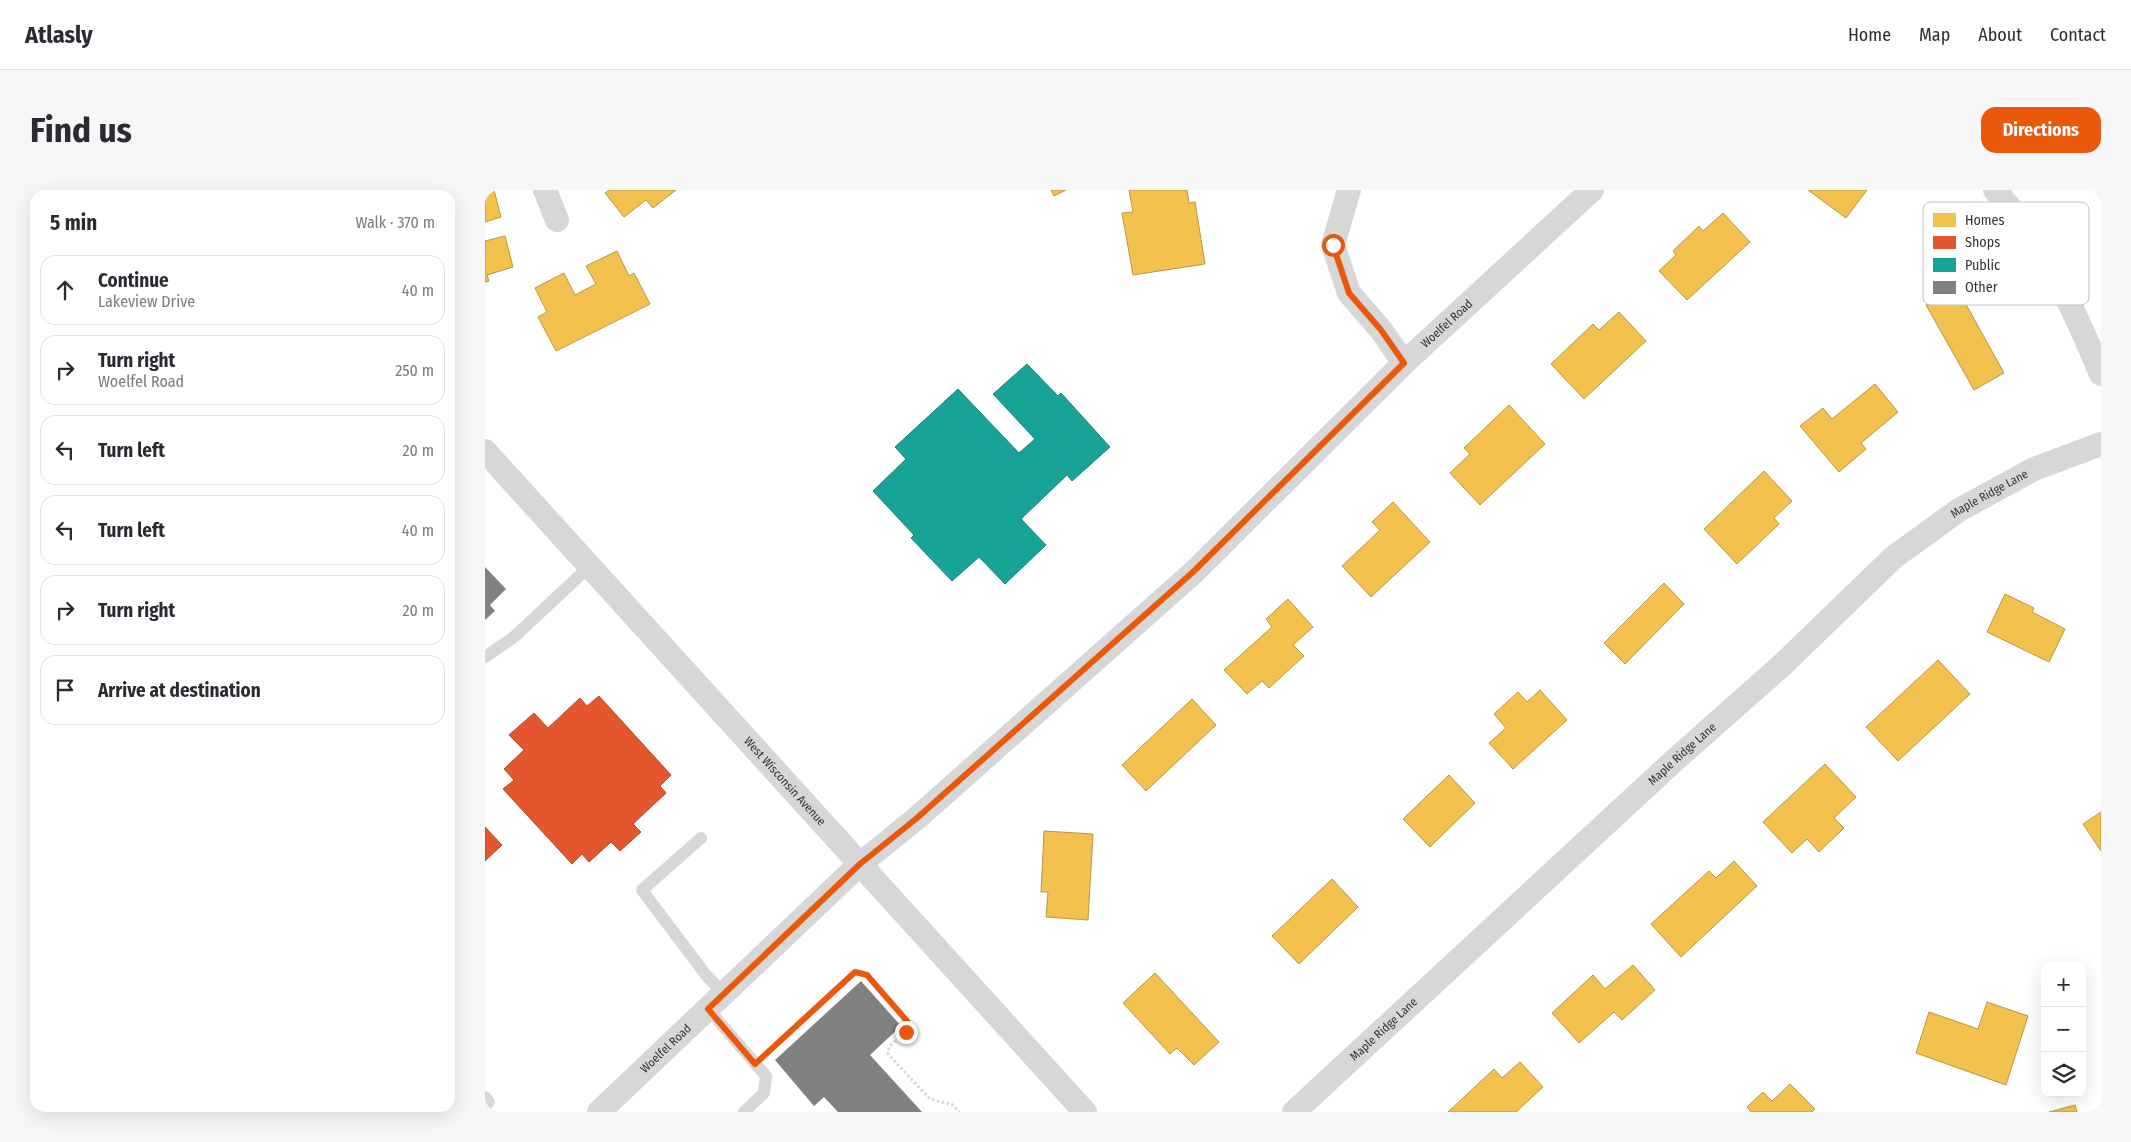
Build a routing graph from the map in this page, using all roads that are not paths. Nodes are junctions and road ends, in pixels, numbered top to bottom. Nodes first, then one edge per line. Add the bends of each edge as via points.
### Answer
1 (545, 190) edge
2 (1349, 190) edge
3 (1592, 190) edge
4 (1995, 190) edge
5 (2004, 202) edge
6 (557, 220) dead end
7 (2072, 305) edge
8 (1404, 363) junction
9 (2101, 374) edge
10 (2101, 444) edge
11 (485, 450) edge
12 (590, 566) junction
13 (485, 657) edge
14 (701, 838) dead end
15 (860, 864) junction
16 (716, 1001) junction
17 (485, 1097) edge
18 (485, 1106) edge
19 (599, 1112) edge
20 (744, 1112) edge
21 (1085, 1112) edge
22 (1294, 1112) edge

1 - 6 street
2 - 8 street via 1333,245 1349,293
3 - 8 street, Woelfel Road
4 - 5 street
7 - 9 street
8 - 15 street, Woelfel Road via 1193,572 917,818
10 - 22 street, Maple Ridge Lane via 2034,469 1959,510 1894,557 1781,666
11 - 12 street, West Wisconsin Avenue
12 - 13 lane via 514,637
12 - 15 street, West Wisconsin Avenue
14 - 16 lane via 642,890 706,975
15 - 16 street, Woelfel Road
15 - 21 street, West Wisconsin Avenue
16 - 19 street, Woelfel Road
16 - 20 lane via 766,1076 764,1094
17 - 18 lane via 489,1102

